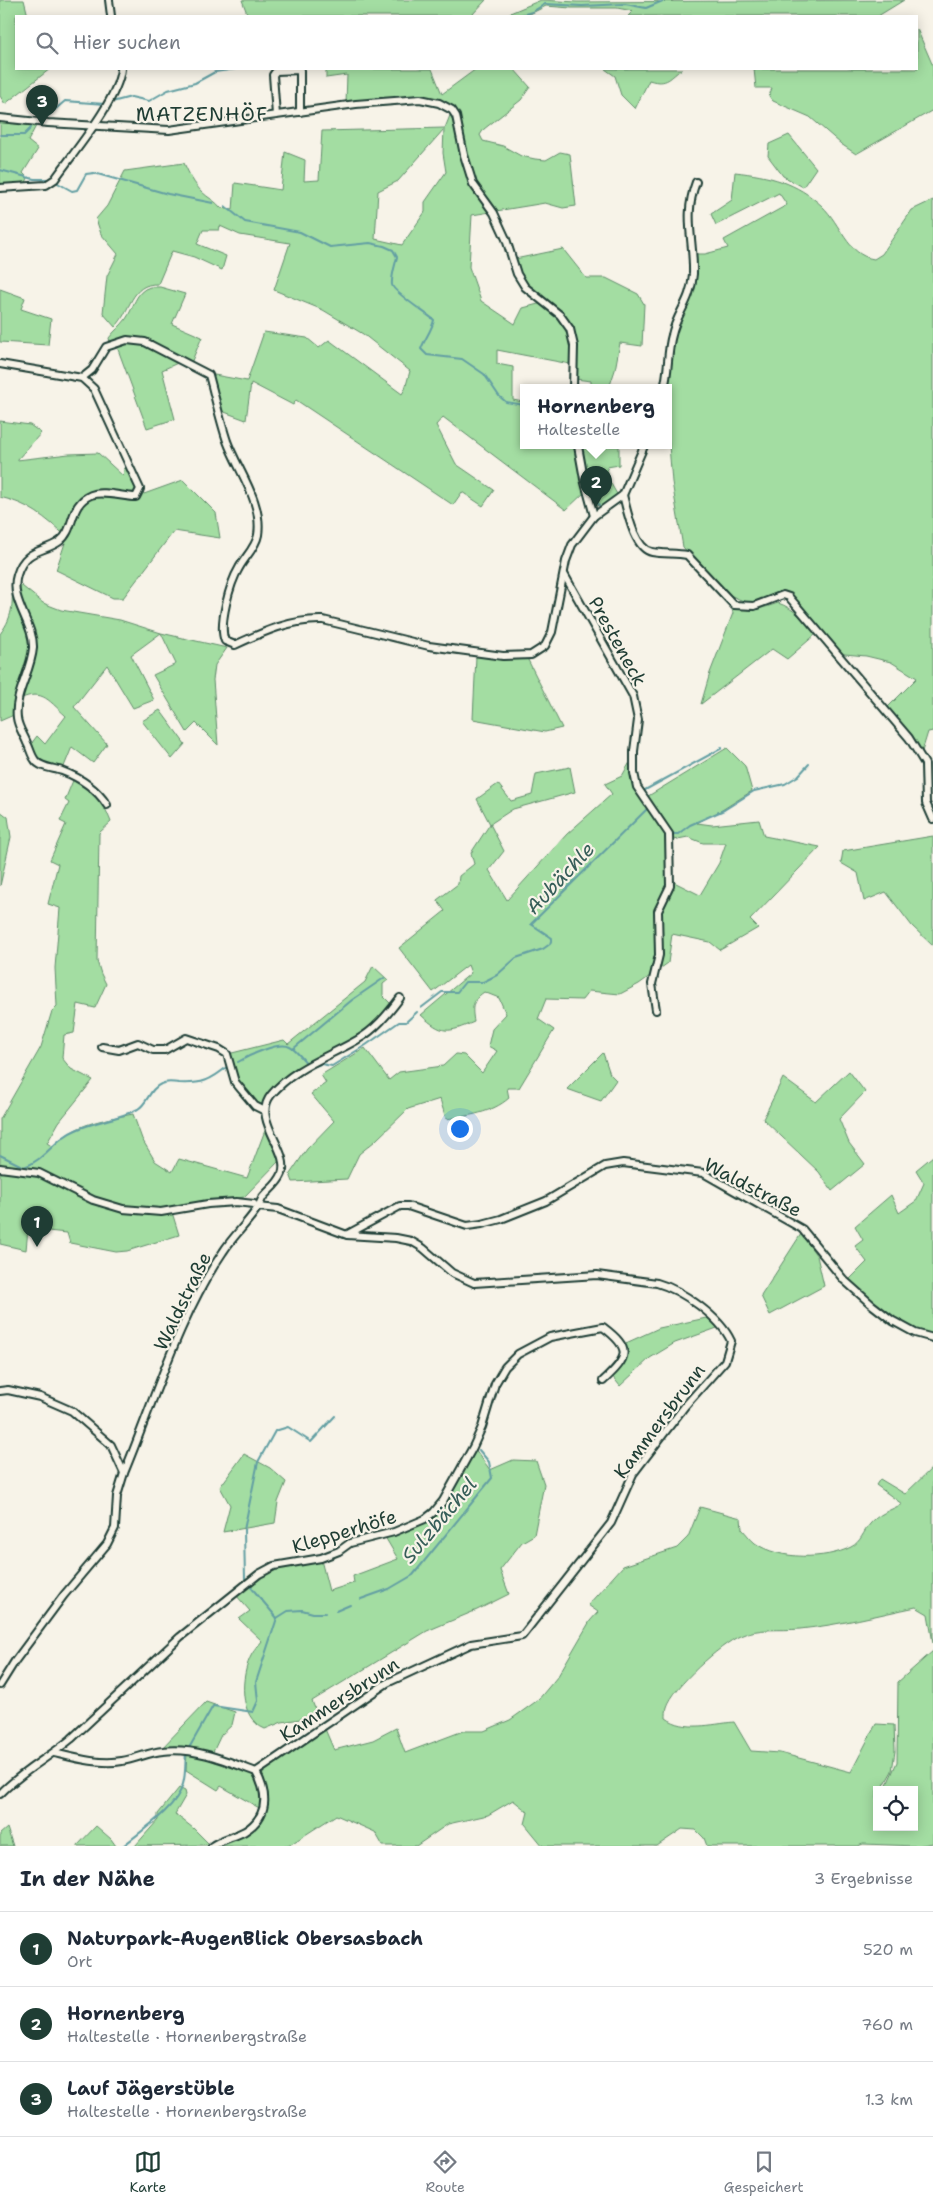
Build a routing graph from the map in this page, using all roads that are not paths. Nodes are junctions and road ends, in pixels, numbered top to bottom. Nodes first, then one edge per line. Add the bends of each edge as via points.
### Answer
1 (109, 0) edge
2 (111, 15) edge
3 (121, 70) edge
4 (300, 112) junction
5 (276, 114) junction
6 (0, 118) edge
7 (93, 125) junction
8 (696, 182) dead end
9 (0, 188) edge
10 (0, 364) edge
11 (82, 378) junction
12 (573, 384) edge
13 (665, 384) edge
14 (579, 449) edge
15 (643, 449) edge
16 (623, 495) junction
17 (594, 516) junction
18 (564, 574) junction
19 (107, 805) dead end
20 (933, 820) edge
21 (400, 998) dead end
22 (656, 1010) dead end
23 (102, 1047) dead end
24 (264, 1111) junction
25 (0, 1168) edge
26 (256, 1205) junction
27 (347, 1235) junction
28 (933, 1338) edge
29 (603, 1380) dead end
30 (0, 1391) edge
31 (124, 1473) junction
32 (0, 1685) edge
33 (54, 1753) junction
34 (256, 1772) junction
35 (0, 1794) edge
36 (212, 1846) edge

1 - 2 street
3 - 7 street via 118,85
4 - 5 street
4 - 5 street via 300,70 276,71 272,75
4 - 12 street via 420,99 452,110 474,184 494,213 517,274 525,287 560,315 570,329 574,346
5 - 7 street via 168,130
6 - 7 street
7 - 9 street via 53,181 33,187
8 - 13 street via 688,216 693,273 690,293 671,336
10 - 11 street
11 - 18 street via 92,370 106,347 127,340 145,342 209,375 228,443 252,498 258,521 255,543 233,579 222,628 226,641 235,645 276,627 323,620 429,646 503,656 531,655 545,646 552,632
11 - 19 street via 94,389 140,489 136,497 98,494 80,502 60,541 27,558 17,575 16,594 32,633 33,648 18,701 17,718 35,761 74,776 94,788
14 - 17 street
15 - 16 street
16 - 17 street
16 - 20 street via 639,543 650,552 687,555 734,605 754,606 782,595 789,597 909,738 925,764 926,803
17 - 18 street via 572,545
18 - 22 street, Presteneck via 633,696 638,720 634,751 637,787 669,834 670,886 658,911 659,955 652,984
21 - 24 street via 385,1018 359,1039 286,1081 271,1095
23 - 24 street via 120,1050 138,1043 154,1050 165,1050 186,1038 219,1049 227,1054 235,1082 255,1106
24 - 26 street, Waldstraße via 283,1169 275,1186
25 - 26 street via 39,1173 93,1200 124,1209 161,1212 208,1204 236,1202
26 - 27 street via 278,1209
26 - 31 street, Waldstraße via 223,1251 193,1304
27 - 28 street, Waldstraße via 400,1206 467,1226 495,1221 546,1201 606,1166 623,1162 703,1174 802,1229 844,1280 871,1304 893,1321
27 - 34 street, Kammersbrunn via 411,1241 452,1273 474,1283 597,1275 657,1282 687,1298 720,1323 731,1341 724,1361 633,1474 611,1523 522,1636 471,1644 403,1674
29 - 33 street, Klepperhöfe via 616,1369 624,1355 618,1339 603,1327 550,1337 518,1354 495,1384 473,1448 434,1512 414,1524 350,1543 321,1558 274,1566 259,1574 180,1637
30 - 31 street via 40,1397 72,1411 111,1444
31 - 32 street, Waldstraße via 117,1496 115,1528 108,1544 64,1595
33 - 34 street via 81,1760 120,1761 163,1751 187,1751 216,1757
33 - 35 street, Klepperhöfe via 13,1780
34 - 36 street via 266,1797 261,1812 244,1831

